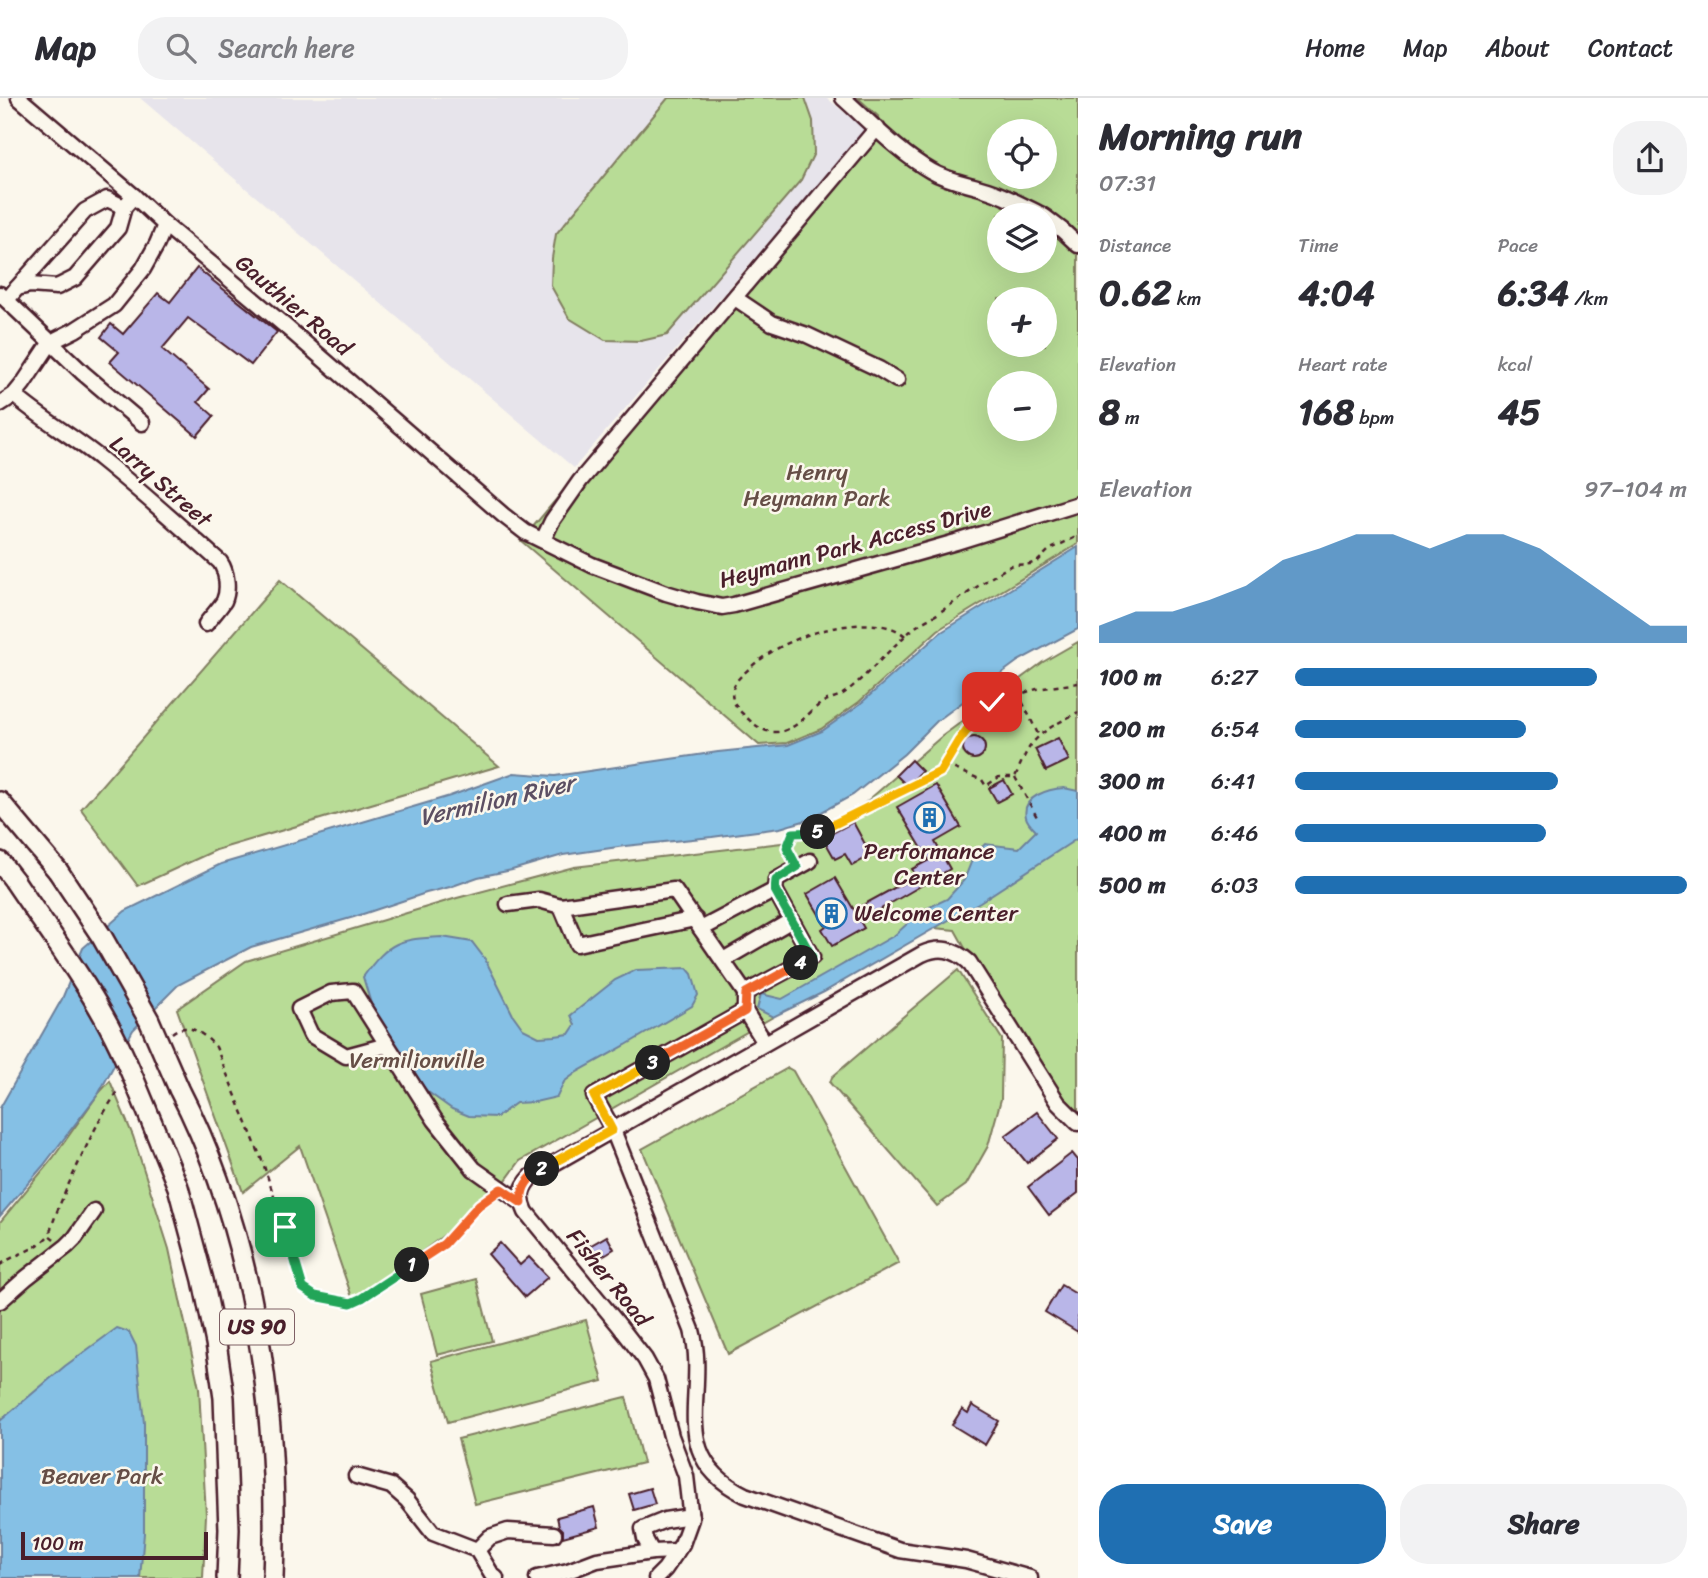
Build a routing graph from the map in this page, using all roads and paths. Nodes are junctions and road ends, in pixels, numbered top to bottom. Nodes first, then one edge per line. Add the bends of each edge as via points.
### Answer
1 (19, 98) edge
2 (843, 98) edge
3 (877, 128) junction
4 (129, 201) junction
5 (1019, 203) edge
6 (165, 225) junction
7 (1057, 226) edge
8 (1078, 245) edge
9 (17, 288) junction
10 (3, 297) edge
11 (734, 298) junction
12 (51, 342) junction
13 (897, 380) dead end
14 (14, 395) junction
15 (0, 404) edge
16 (142, 423) dead end
17 (1078, 504) edge
18 (1078, 536) edge
19 (542, 540) junction
20 (206, 624) dead end
21 (905, 636) junction
22 (1078, 684) edge
23 (1018, 693) junction
24 (1078, 712) edge
25 (1039, 736) junction
26 (945, 765) junction
27 (1015, 777) junction
28 (0, 802) edge
29 (1038, 819) dead end
30 (0, 862) edge
31 (803, 864) joint
32 (775, 890) junction
33 (508, 904) dead end
34 (561, 906) junction
35 (792, 920) junction
36 (698, 924) junction
37 (723, 960) junction
38 (746, 993) junction
39 (745, 1011) junction
40 (167, 1037) dead end
41 (765, 1043) junction
42 (387, 1045) junction
43 (122, 1087) dead end
44 (1078, 1123) edge
45 (612, 1130) junction
46 (501, 1189) junction
47 (522, 1203) junction
48 (94, 1211) dead end
49 (49, 1235) junction
50 (62, 1250) junction
51 (0, 1265) edge
52 (0, 1301) edge
53 (708, 1465) junction
54 (356, 1476) dead end
55 (686, 1476) junction
56 (691, 1516) junction
57 (554, 1534) dead end
58 (477, 1550) junction
59 (677, 1551) junction
60 (652, 1552) junction
61 (227, 1578) edge
62 (273, 1578) edge
63 (496, 1578) edge
64 (537, 1578) edge
65 (656, 1578) edge
66 (1030, 1578) edge

1 - 4 street, Gauthier Road
2 - 3 street
3 - 5 street via 932,171
3 - 11 street
4 - 6 street, Gauthier Road
4 - 9 street via 107,199 85,211
4 - 9 street via 118,228 75,278 57,287
6 - 12 street via 144,269 114,305
6 - 19 street, Gauthier Road via 503,515
7 - 8 street
9 - 10 street
10 - 12 street
11 - 13 street via 772,323 807,335
11 - 19 street via 580,481
12 - 14 street
12 - 16 street
14 - 15 street
14 - 20 street, Larry Street via 102,459 224,566 225,598
17 - 19 street, Heymann Park Access Drive via 722,607 666,593
18 - 21 path via 1038,561 1012,565
21 - 21 path via 846,693 823,702 784,731 761,728 735,705 732,696 739,678 793,640 867,625 891,627
22 - 23 path
23 - 25 path
23 - 26 path via 984,707
24 - 25 path
25 - 27 path
26 - 27 path via 982,780 986,786 999,777
26 - 31 path via 934,776 819,832 793,833 787,848
27 - 29 path
28 - 62 highway, US 90, bridge via 58,871 102,937 149,1020 196,1120 222,1190 258,1331 268,1406 274,1477
30 - 61 highway, US 90, bridge via 104,1017 178,1187 204,1280 224,1398
31 - 32 street via 776,880
32 - 35 street
32 - 36 street
33 - 34 street via 539,900
34 - 36 street via 674,890
34 - 36 street via 577,944
35 - 37 street
35 - 38 street via 812,957
36 - 37 street
37 - 38 street
38 - 39 street
39 - 41 street
39 - 45 street, Fisher Road via 594,1096
40 - 46 path via 190,1028 216,1047 263,1163 299,1278 303,1288 315,1296 351,1303 362,1298 444,1244 479,1205
41 - 44 street via 922,954 949,950 969,962 1058,1103
41 - 45 street
42 - 42 street via 346,1056 311,1035 299,1009 331,993 353,991
42 - 46 street via 466,1160
43 - 49 path via 90,1138
45 - 47 street via 532,1176 523,1188
45 - 53 street, Fisher Road via 692,1330 695,1430
46 - 47 street
47 - 55 street, Fisher Road via 645,1359
48 - 50 street
49 - 50 path
49 - 51 path via 37,1247
50 - 52 street
53 - 55 street
53 - 66 street, Fisher Road via 723,1483 745,1496 909,1552 966,1560
54 - 58 street via 391,1486 433,1533
55 - 56 street, Fisher Road
56 - 59 street
56 - 60 street via 643,1530
57 - 58 street via 508,1531 490,1537
58 - 63 street
59 - 60 street
59 - 65 street
60 - 64 street via 597,1560

